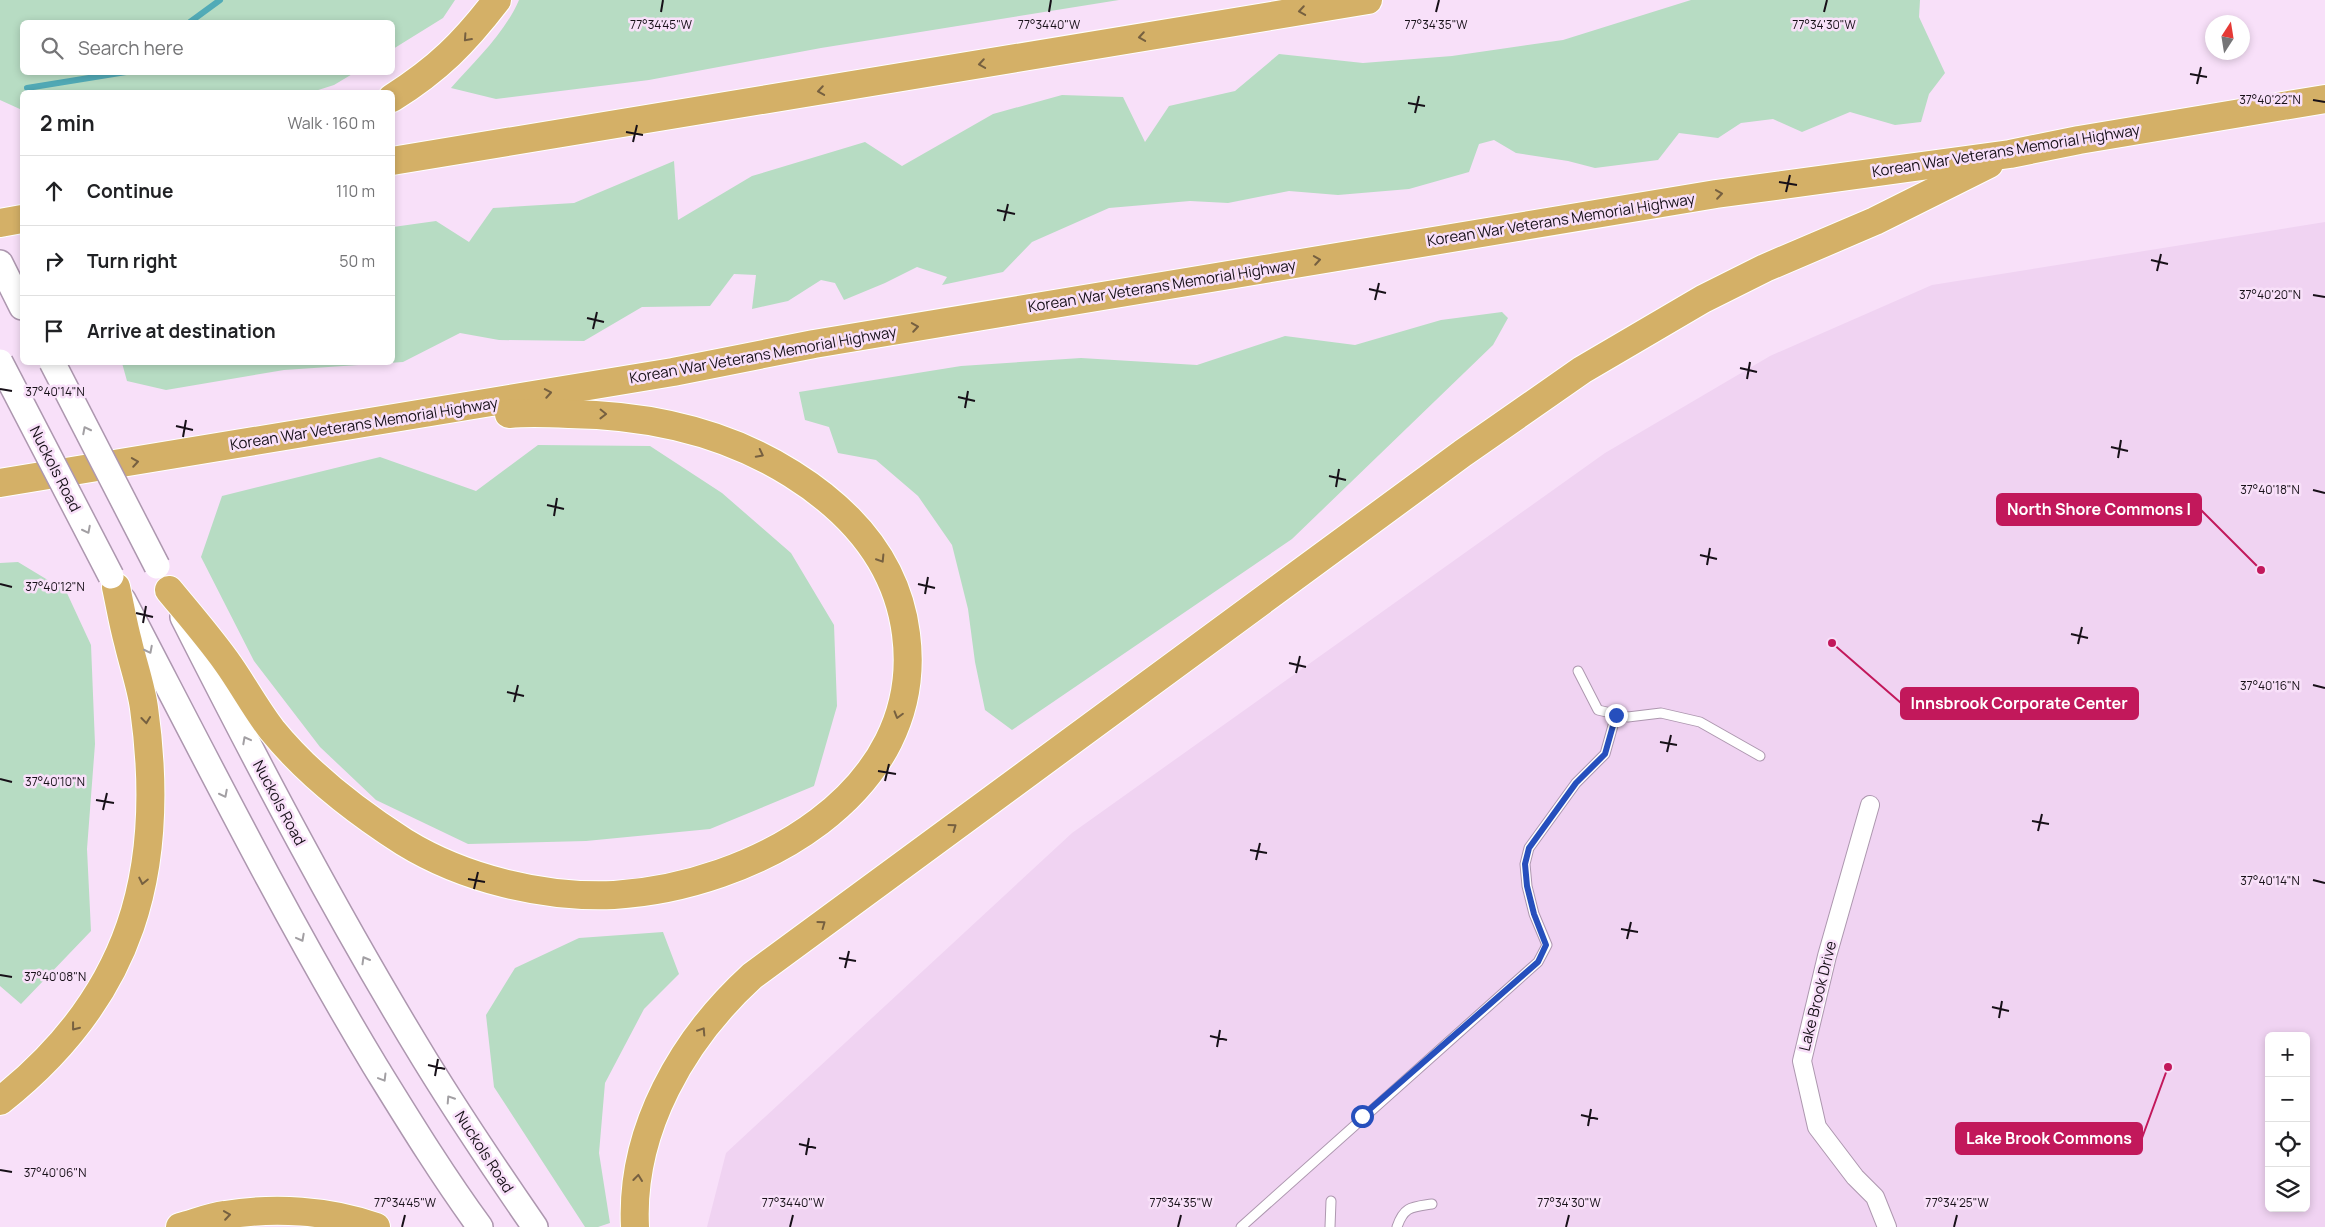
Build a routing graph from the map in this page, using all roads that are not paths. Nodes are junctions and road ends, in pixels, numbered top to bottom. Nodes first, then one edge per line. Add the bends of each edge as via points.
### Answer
1 (498, 0) edge
2 (1368, 0) edge
3 (395, 96) edge
4 (2325, 99) edge
5 (2010, 154) junction
6 (395, 161) edge
7 (20, 219) edge
8 (0, 223) edge
9 (0, 263) edge
10 (20, 303) edge
11 (0, 362) edge
12 (54, 365) edge
13 (293, 436) junction
14 (0, 483) edge
15 (163, 578) junction
16 (114, 581) junction
17 (1578, 672) dead end
18 (1616, 715) junction
19 (1760, 756) dead end
20 (1870, 805) dead end
21 (0, 1101) edge
22 (1331, 1201) dead end
23 (1432, 1204) dead end
24 (180, 1227) edge
25 (376, 1227) edge
26 (480, 1227) edge
27 (535, 1227) edge
28 (635, 1227) edge
29 (1240, 1227) edge
30 (1330, 1227) edge
31 (1396, 1227) edge
32 (1887, 1227) edge

1 -> 3 highway via 452,53
2 -> 6 highway
4 - 5 highway, Korean War Veterans Memorial Highway
13 -> 5 highway, Korean War Veterans Memorial Highway via 673,372 814,344 1716,194
28 -> 5 highway via 640,1166 654,1110 665,1087 712,1016 752,976 1455,459 1582,370 1703,299 1765,268 1876,221
7 - 8 highway
9 - 10 main road
11 -> 16 main road, Nuckols Road, bridge
15 -> 12 main road, Nuckols Road, bridge
14 -> 13 highway, Korean War Veterans Memorial Highway
13 -> 15 highway via 521,413 611,414 682,426 718,436 771,460 812,486 850,518 882,561 897,592 904,618 908,669 896,726 856,790 821,821 740,866 661,889 614,895 516,888 476,875 404,842 358,810 313,772 272,730 226,660
27 -> 15 main road, Nuckols Road via 425,1061 364,958 290,824
16 -> 21 highway via 144,706 151,773 151,832 144,880 125,941 89,1010 58,1049
16 -> 26 main road, Nuckols Road via 327,986 425,1147
17 - 18 lane via 1598,710
18 - 19 lane via 1628,718 1661,713 1700,722
18 - 29 lane via 1605,754 1576,783 1529,848 1525,864 1527,886 1546,945 1538,962
20 - 32 street, Lake Brook Drive via 1827,956 1802,1061 1818,1128 1855,1177 1875,1197
22 - 30 lane
23 - 31 lane via 1410,1208 1401,1215
24 -> 25 highway via 224,1215 278,1210 327,1214

